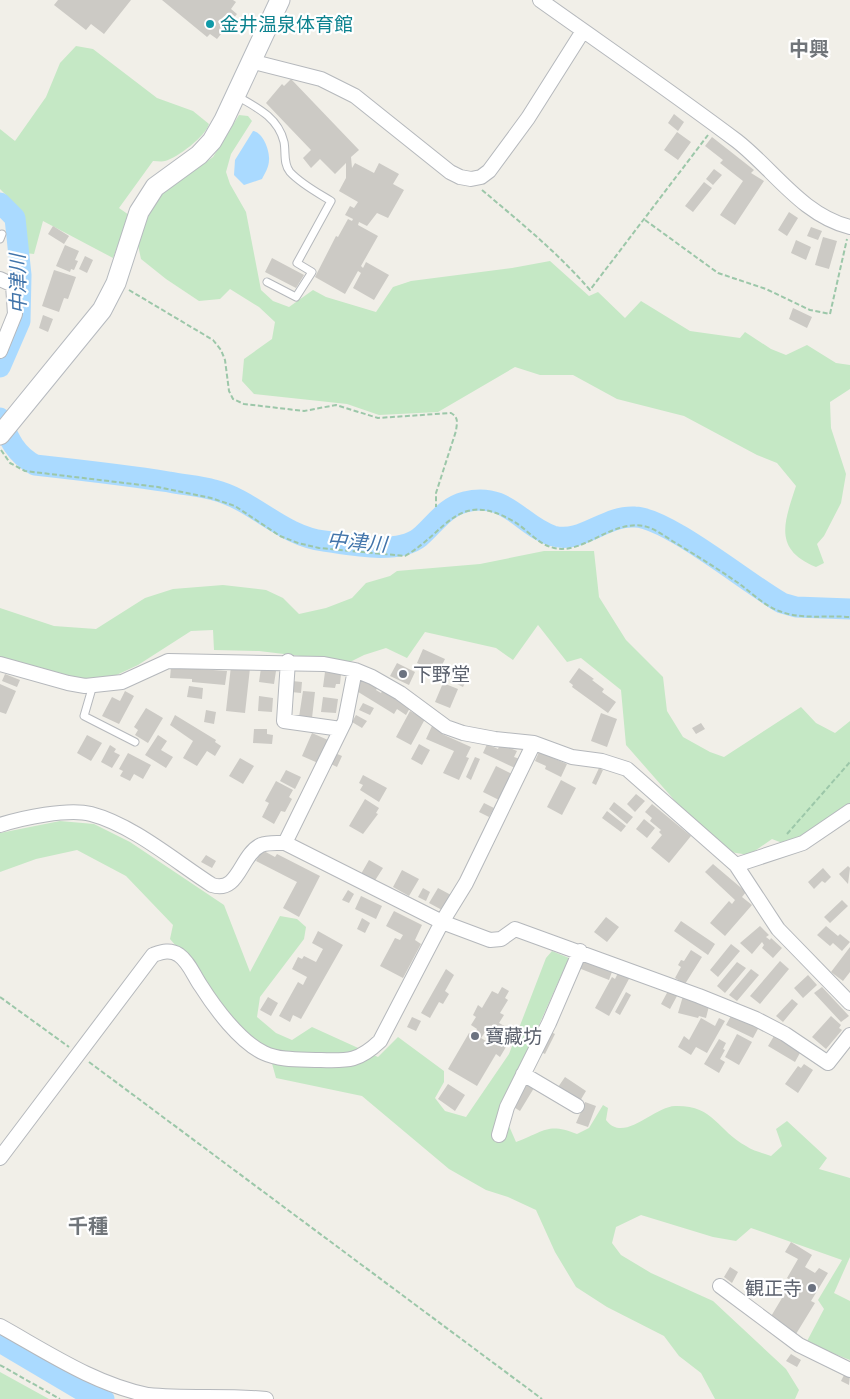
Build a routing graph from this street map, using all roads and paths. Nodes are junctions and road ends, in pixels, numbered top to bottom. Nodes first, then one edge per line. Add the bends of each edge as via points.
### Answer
1 (280, 0) edge
2 (540, 0) edge
3 (584, 31) junction
4 (250, 61) junction
5 (235, 95) junction
6 (715, 125) junction
7 (471, 179) junction
8 (645, 220) junction
9 (850, 227) edge
10 (0, 279) edge
11 (267, 282) dead end
12 (116, 283) junction
13 (0, 351) edge
14 (0, 436) edge
15 (0, 449) edge
16 (436, 506) dead end
17 (850, 617) edge
18 (288, 661) junction
19 (0, 664) edge
20 (355, 670) junction
21 (93, 685) junction
22 (341, 729) junction
23 (135, 742) dead end
24 (534, 743) junction
25 (850, 762) edge
26 (850, 812) edge
27 (0, 825) edge
28 (784, 838) dead end
29 (285, 843) junction
30 (736, 865) junction
31 (442, 922) junction
32 (580, 951) junction
33 (850, 983) edge
34 (0, 997) edge
35 (846, 999) edge
36 (850, 1035) edge
37 (79, 1055) junction
38 (523, 1074) junction
39 (577, 1106) dead end
40 (499, 1134) dead end
41 (0, 1158) edge
42 (720, 1286) dead end
43 (0, 1326) edge
44 (0, 1365) edge
45 (850, 1370) edge
46 (60, 1399) edge
47 (266, 1399) edge
48 (542, 1399) edge

1 - 4 street
2 - 3 street
3 - 6 street
3 - 7 street via 528,118 489,171
4 - 5 street
4 - 7 street via 320,79 355,96 450,172 460,178
5 - 11 lane via 265,112 278,125 290,172 331,201 297,263 312,272 296,297
5 - 12 street via 212,141 155,187 140,212
6 - 8 path
6 - 9 street via 805,204 821,216
7 - 8 path via 529,228 590,290
8 - 9 path via 718,273 766,289 810,310 830,314
10 - 13 street via 13,285 15,314
12 - 14 street via 102,310
12 - 16 path via 213,340 222,350 229,391 233,399 244,404 304,411 336,405 378,418 450,413 455,416 458,420 456,431 436,493
15 - 17 path via 10,463 25,472 158,487 211,498 235,506 280,536 319,548 405,556 460,512 475,508 513,521 553,548 568,549 605,532 627,526 645,526 777,611 798,617
18 - 20 street
18 - 21 street via 168,661 122,682
18 - 22 street via 284,721
19 - 21 street via 68,683
20 - 22 street
20 - 24 street via 389,686 446,727 495,739
21 - 23 lane via 84,716
22 - 29 street
24 - 30 street via 572,757 627,769
24 - 31 street via 466,883
25 - 28 path
26 - 30 street via 803,843
27 - 29 street via 55,814 89,814 127,830 212,886 221,888 234,880 255,849 268,843
29 - 31 street
30 - 35 street via 778,929
31 - 32 street via 490,940 501,939 515,929
31 - 37 street via 380,1041 368,1053 357,1058 292,1059 262,1052 226,1019 178,954 166,951 153,955
32 - 36 street via 756,1020 828,1063
32 - 38 street
33 - 35 street
34 - 37 path
37 - 41 street
37 - 48 path
38 - 39 street
38 - 40 street via 507,1107
42 - 45 street via 799,1345
43 - 47 street via 111,1385 174,1398
44 - 46 path

